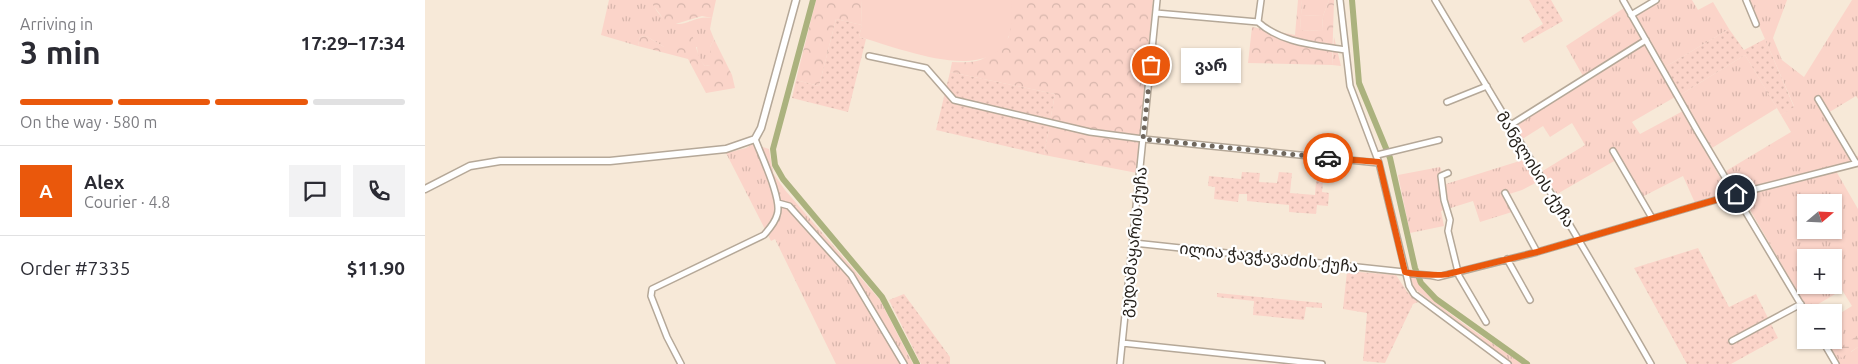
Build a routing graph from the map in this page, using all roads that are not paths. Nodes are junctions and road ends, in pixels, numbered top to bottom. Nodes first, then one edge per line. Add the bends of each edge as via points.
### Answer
1 (796, 0) edge
2 (1157, 0) edge
3 (1261, 0) edge
4 (1340, 0) edge
5 (1435, 0) edge
6 (1623, 0) edge
7 (1656, 0) edge
8 (1746, 0) edge
9 (1156, 13) junction
10 (1631, 15) junction
11 (1258, 22) junction
12 (1756, 24) dead end
13 (1647, 40) junction
14 (1345, 50) junction
15 (869, 56) dead end
16 (1487, 86) junction
17 (1818, 99) dead end
18 (1447, 102) dead end
19 (1509, 126) junction
20 (755, 139) junction
21 (1143, 139) junction
22 (1439, 140) dead end
23 (1613, 151) dead end
24 (1377, 155) junction
25 (1379, 162) junction
26 (1857, 163) edge
27 (1448, 173) dead end
28 (425, 188) edge
29 (1505, 193) dead end
30 (1736, 194) junction
31 (777, 202) junction
32 (1653, 218) junction
33 (1580, 239) junction
34 (1134, 243) junction
35 (1537, 252) junction
36 (1507, 259) junction
37 (1458, 272) junction
38 (1407, 273) junction
39 (1530, 300) dead end
40 (1801, 304) edge
41 (1797, 306) edge
42 (1486, 322) dead end
43 (1732, 341) dead end
44 (1122, 343) junction
45 (1827, 349) edge
46 (681, 364) edge
47 (904, 364) edge
48 (1120, 364) edge
49 (1322, 364) edge
50 (1508, 364) edge
51 (1651, 364) edge
52 (1836, 364) edge

1 - 20 street via 761,128
2 - 9 street, გუდამაყარის ქუჩა
3 - 11 street
4 - 14 street
5 - 16 street, მანგლისის ქუჩა
6 - 10 street
7 - 10 street
8 - 12 street
9 - 11 street
9 - 21 street, გუდამაყარის ქუჩა
10 - 13 street
11 - 14 street via 1269,32 1307,44
13 - 19 street
13 - 30 street
14 - 24 street via 1350,86
15 - 21 street via 926,68 954,100 1090,132
16 - 18 street
16 - 19 street, მანგლისის ქუჩა
17 - 26 street
19 - 33 street, მანგლისის ქუჩა
20 - 28 street via 727,150 610,161 500,161 470,166
20 - 31 street
21 - 25 street
21 - 34 street, გუდამაყარის ქუჩა
22 - 24 street
23 - 32 street
24 - 25 street
25 - 38 street
26 - 30 street, ილია ჭავჭავაძის ქუჩა
27 - 37 street via 1441,176
29 - 35 street
30 - 32 street, ილია ჭავჭავაძის ქუჩა
30 - 40 street
31 - 46 street via 778,214 771,228 763,234 653,289 651,296
31 - 47 street via 789,206 851,275
32 - 33 street, ილია ჭავჭავაძის ქუჩა
33 - 35 street, ილია ჭავჭავაძის ქუჩა
33 - 51 street, მანგლისის ქუჩა
34 - 38 street, ილია ჭავჭავაძის ქუჩა
34 - 44 street, გუდამაყარის ქუჩა
35 - 36 street, ილია ჭავჭავაძის ქუჩა
36 - 37 street, ილია ჭავჭავაძის ქუჩა
36 - 39 street
37 - 38 street, ილია ჭავჭავაძის ქუჩა via 1438,277
37 - 42 street
38 - 50 street via 1414,294
41 - 43 street
44 - 48 street, გუდამაყარის ქუჩა
44 - 49 street
45 - 52 street

